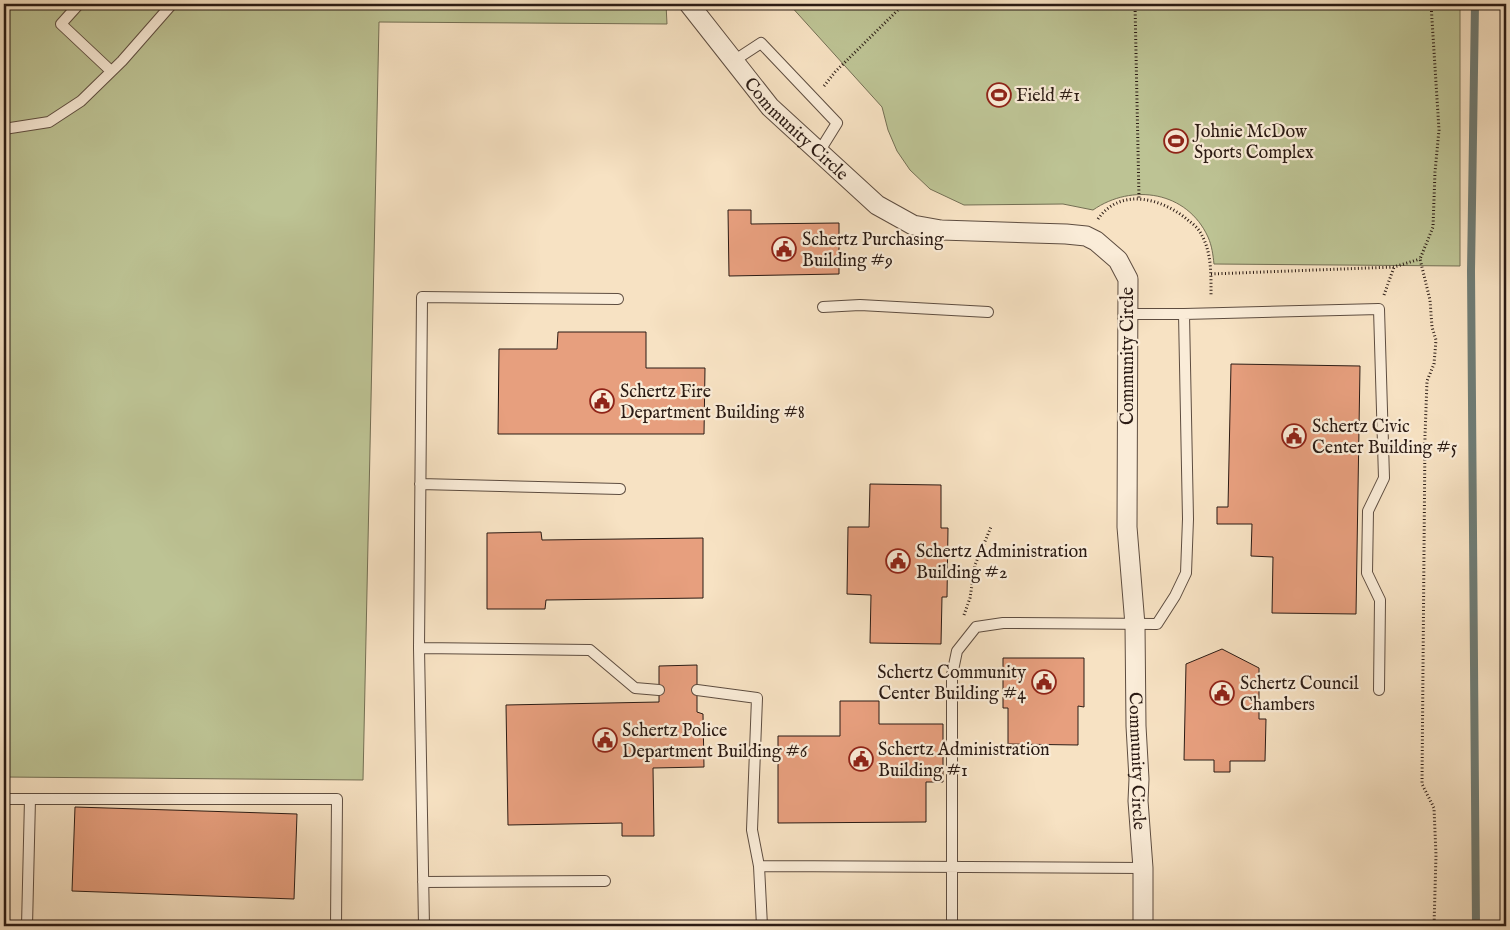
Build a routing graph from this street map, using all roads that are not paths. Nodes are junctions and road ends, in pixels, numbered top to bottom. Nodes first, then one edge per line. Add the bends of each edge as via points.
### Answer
1 (79, 4) edge
2 (172, 4) edge
3 (688, 4) edge
4 (734, 60) junction
5 (111, 71) junction
6 (4, 130) edge
7 (819, 152) junction
8 (618, 300) dead end
9 (823, 307) dead end
10 (988, 312) dead end
11 (1127, 314) junction
12 (1184, 314) junction
13 (420, 484) junction
14 (620, 489) dead end
15 (1135, 625) junction
16 (419, 648) junction
17 (659, 690) dead end
18 (697, 690) dead end
19 (1379, 690) dead end
20 (4, 799) edge
21 (30, 799) junction
22 (759, 866) junction
23 (953, 868) junction
24 (1143, 868) junction
25 (605, 881) dead end
26 (423, 882) junction
27 (28, 926) edge
28 (336, 926) edge
29 (424, 926) edge
30 (762, 926) edge
31 (952, 926) edge
32 (1143, 926) edge

1 - 5 lane via 61,24
2 - 5 lane
3 - 4 street, Community Circle
4 - 7 street, Community Circle via 770,107
4 - 7 lane via 761,42 815,99 837,123
5 - 6 lane via 81,100 49,122
7 - 11 street, Community Circle via 877,205 912,225 941,230 1066,234 1086,236 1096,241 1118,260 1128,279
8 - 13 lane via 422,297
9 - 10 lane via 860,305
11 - 12 lane
11 - 15 street, Community Circle via 1127,528
12 - 15 lane via 1186,573 1157,624
12 - 19 lane via 1379,309 1384,478 1368,511 1367,573 1380,600
13 - 14 lane
13 - 16 lane
15 - 23 lane via 1003,623 976,627 957,652 952,675
15 - 24 street, Community Circle via 1138,801
16 - 17 lane via 590,650 635,688
16 - 26 lane
18 - 22 lane via 757,698 752,830
20 - 21 lane
21 - 27 lane
21 - 28 lane via 337,799
22 - 23 lane
22 - 30 lane
23 - 24 lane
23 - 31 lane
24 - 32 street, Community Circle
25 - 26 lane
26 - 29 lane

